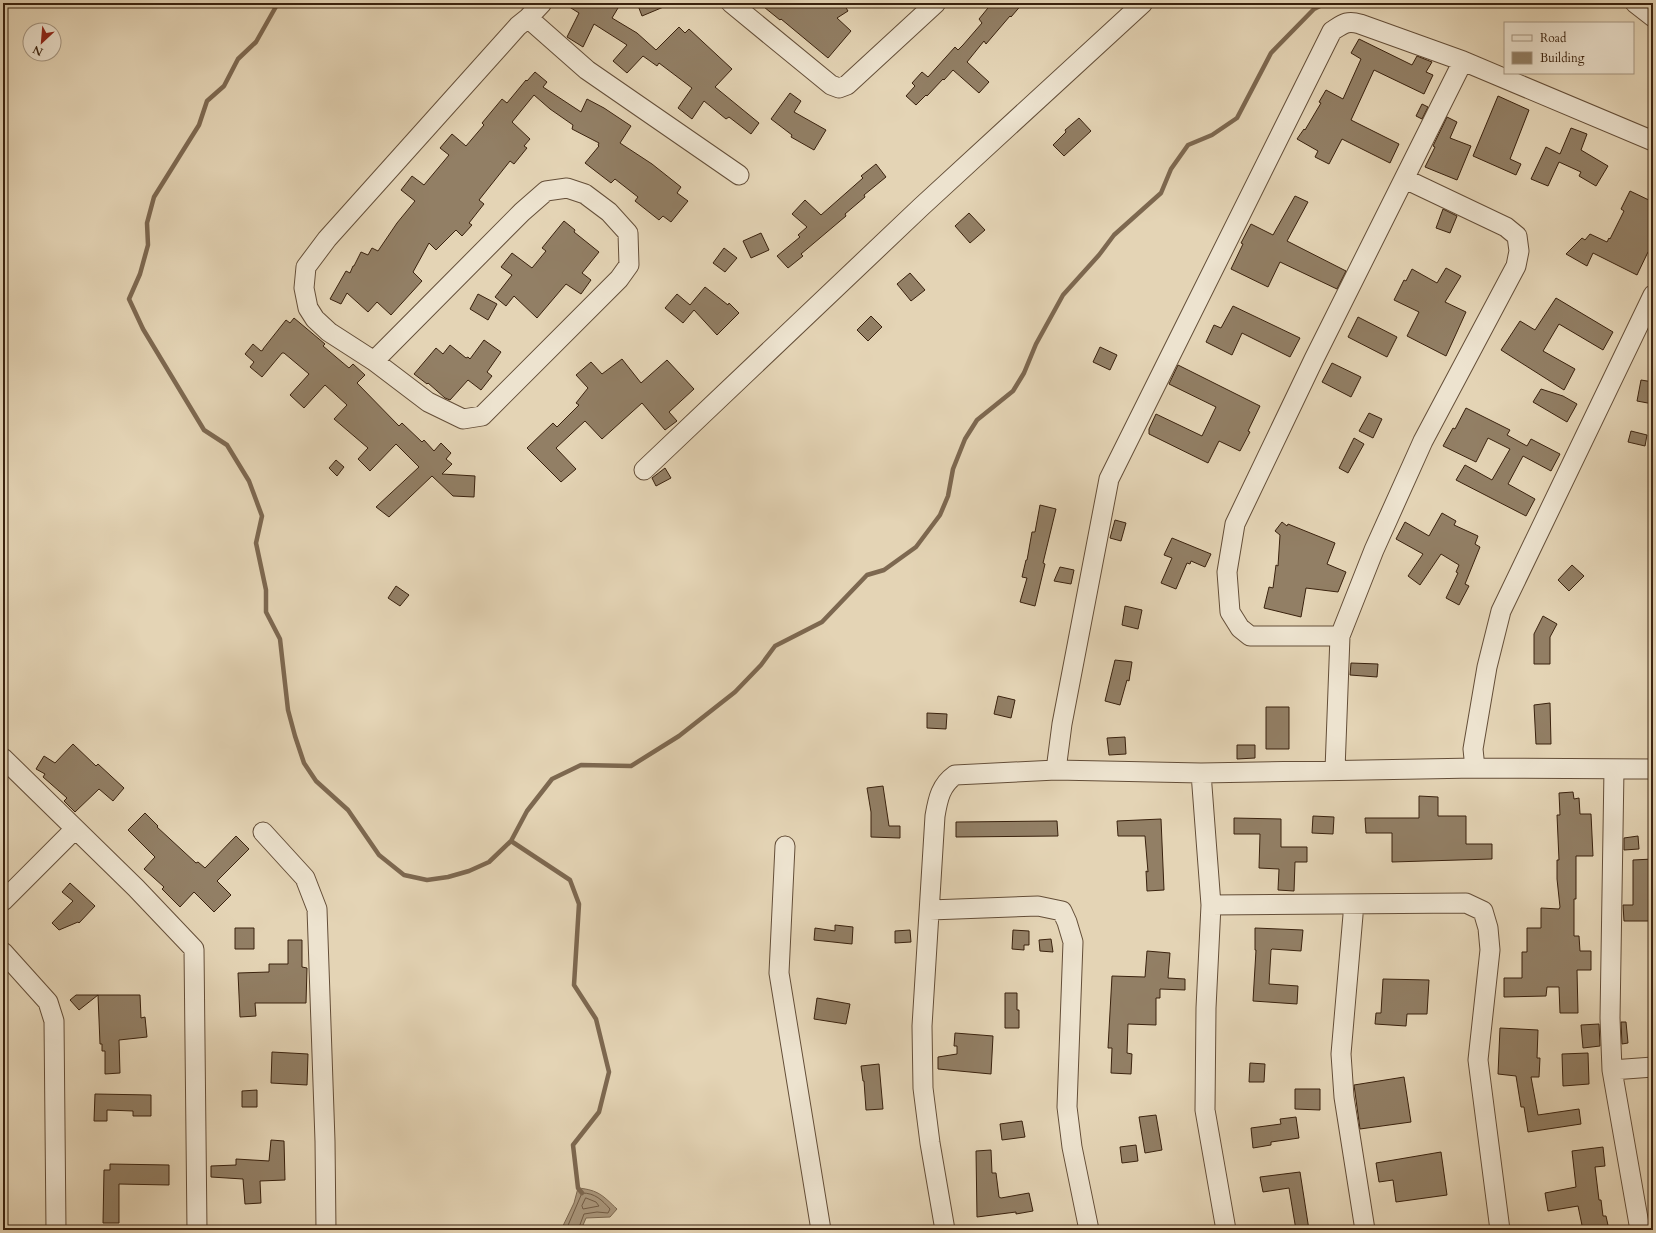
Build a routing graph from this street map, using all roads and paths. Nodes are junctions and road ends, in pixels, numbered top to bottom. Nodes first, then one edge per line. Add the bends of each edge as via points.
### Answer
1 (542, 3) edge
2 (731, 3) edge
3 (936, 3) edge
4 (1143, 3) edge
5 (1635, 3) edge
6 (1653, 17) edge
7 (528, 18) junction
8 (1463, 61) junction
9 (1653, 141) edge
10 (739, 175) dead end
11 (1405, 179) junction
12 (1653, 295) edge
13 (374, 361) junction
14 (644, 470) dead end
15 (1340, 636) junction
16 (3, 758) edge
17 (1474, 768) junction
18 (1614, 769) junction
19 (1653, 769) edge
20 (1056, 770) junction
21 (1335, 770) junction
22 (1201, 773) junction
23 (75, 829) junction
24 (263, 832) dead end
25 (784, 846) dead end
26 (3, 901) edge
27 (1353, 904) junction
28 (1211, 905) junction
29 (930, 910) junction
30 (3, 952) edge
31 (1653, 1067) edge
32 (1612, 1070) junction
33 (56, 1230) edge
34 (197, 1230) edge
35 (326, 1230) edge
36 (821, 1230) edge
37 (945, 1230) edge
38 (1089, 1230) edge
39 (1226, 1230) edge
40 (1365, 1230) edge
41 (1500, 1230) edge
42 (1640, 1230) edge

1 - 7 street
2 - 3 street via 839,88 847,85
4 - 14 street via 921,207
5 - 6 street
7 - 10 street via 587,70
7 - 13 street via 518,26 327,239 306,267 304,288 308,308 315,319 329,332
8 - 9 street
8 - 11 street
8 - 20 street via 1351,21 1332,31 1109,479 1066,701
11 - 15 street via 1506,226 1517,236 1519,251 1516,266 1423,441 1374,550
11 - 15 street via 1314,359 1235,524 1227,572 1230,612 1240,628 1250,636
12 - 17 street via 1501,611 1473,749
13 - 13 street via 428,402 463,420 482,416 620,279 629,265 628,233 608,212 585,194 567,188 546,191
15 - 21 street
16 - 23 street
17 - 18 street
17 - 21 street
18 - 19 street
18 - 32 street via 1610,1018
20 - 22 street
20 - 29 street via 956,775 946,782 937,800
21 - 22 street
22 - 28 street
23 - 26 street
23 - 34 street via 194,949
24 - 35 street via 305,878 316,909
25 - 36 street via 779,972
27 - 28 street
27 - 40 street via 1341,1054 1344,1097
27 - 41 street via 1466,903 1483,911 1490,950 1478,1060
28 - 39 street via 1204,1110
29 - 37 street via 922,1026 923,1088
29 - 38 street via 1038,906 1062,911 1073,942 1067,1107 1072,1147
30 - 33 street via 48,1002 53,1014
31 - 32 street
32 - 42 street

